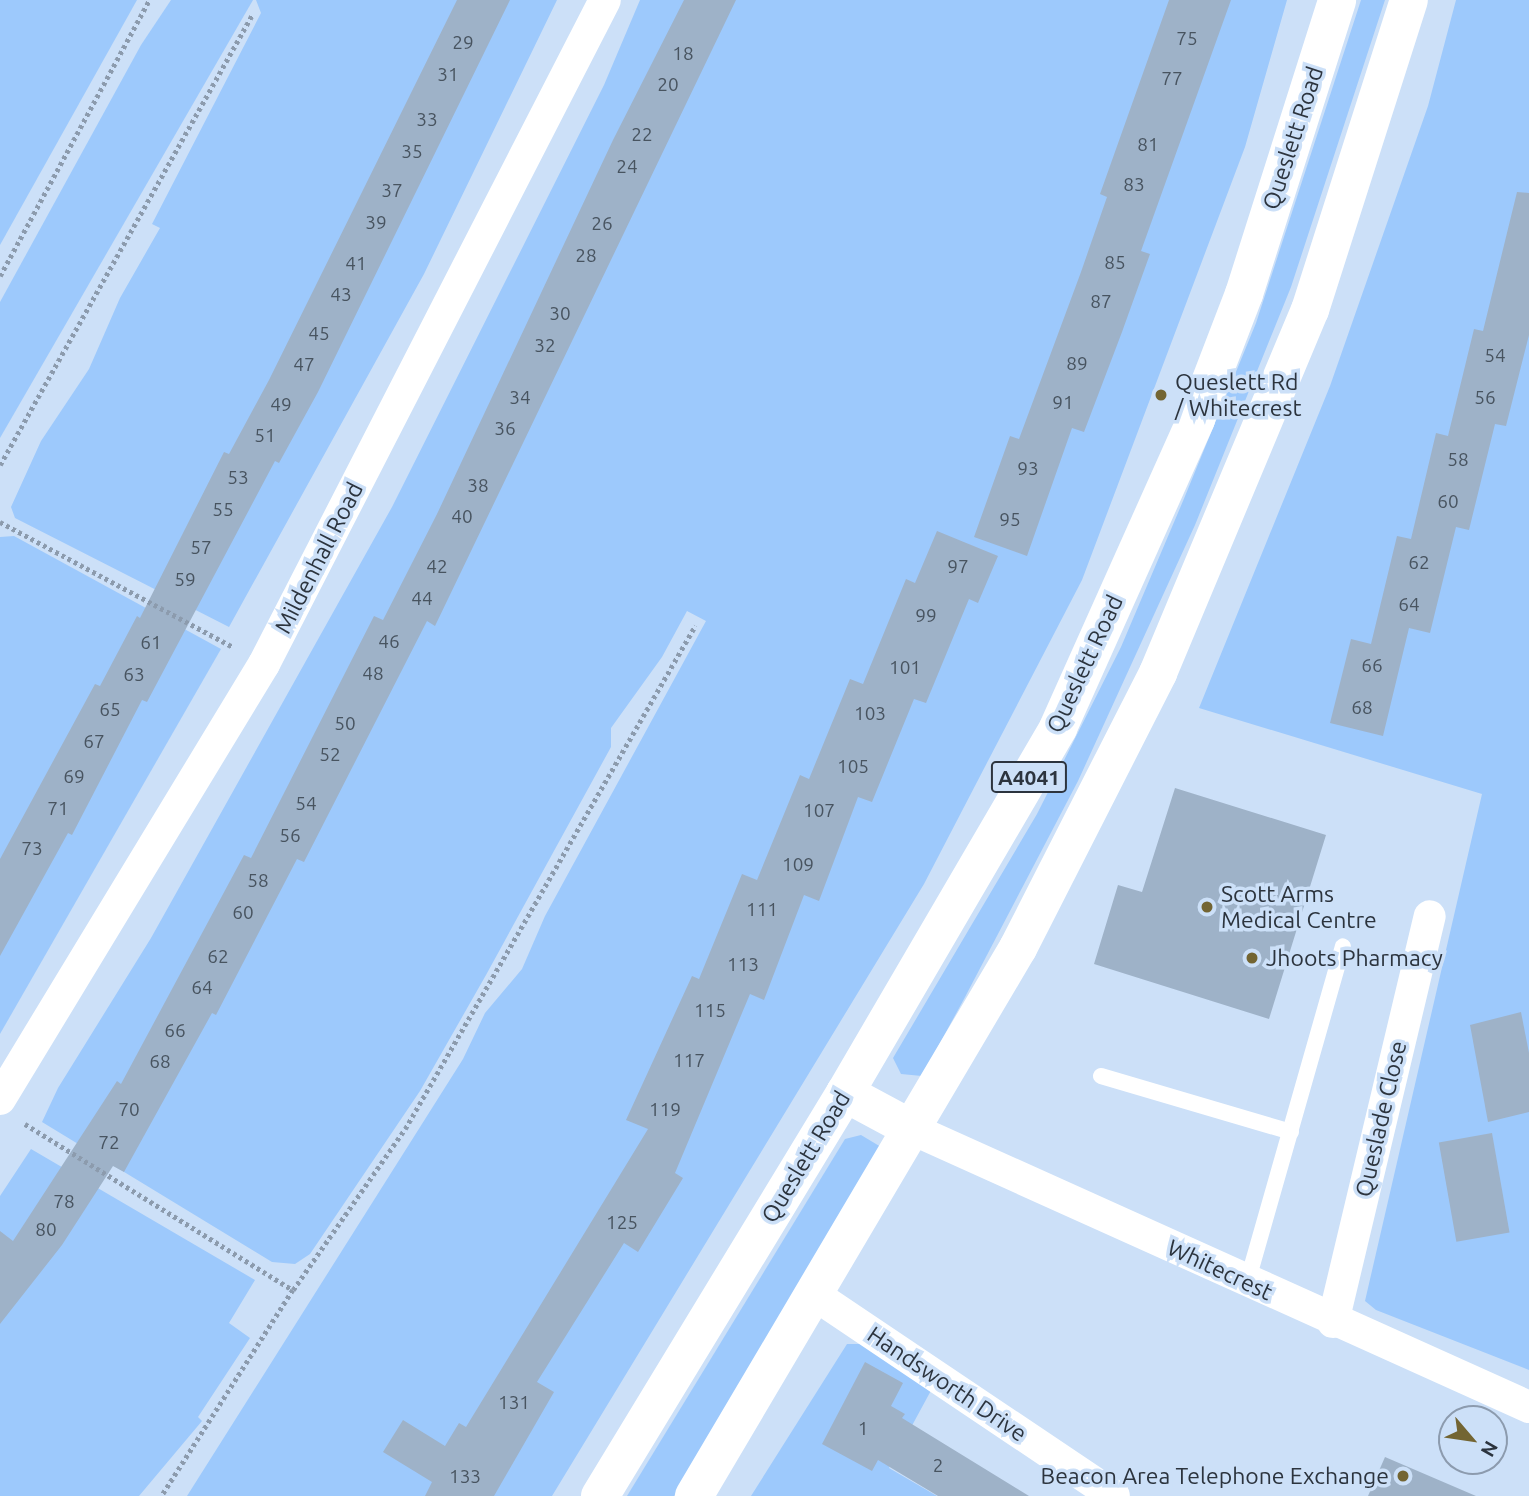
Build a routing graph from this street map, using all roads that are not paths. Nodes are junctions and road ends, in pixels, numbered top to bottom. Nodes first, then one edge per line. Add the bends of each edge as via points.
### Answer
1 (605, 0) edge
2 (1337, 0) edge
3 (1409, 0) edge
4 (1430, 916) dead end
5 (1343, 946) dead end
6 (1101, 1076) dead end
7 (845, 1093) junction
8 (6, 1108) edge
9 (912, 1129) junction
10 (1291, 1132) junction
11 (1247, 1283) junction
12 (815, 1296) junction
13 (1333, 1322) junction
14 (1529, 1407) edge
15 (600, 1496) edge
16 (694, 1496) edge
17 (1114, 1496) edge

1 - 8 street, Mildenhall Road via 264,664
2 - 7 highway, Queslett Road / A4041 via 1244,294 1196,419 1063,715
3 - 9 highway, A4041 via 1310,310 1158,673 1018,948
4 - 13 street, Queslade Close
5 - 10 lane
6 - 10 lane
7 - 9 highway
7 - 15 highway, Queslett Road / A4041
9 - 11 street, Whitecrest
9 - 12 highway, A4041
10 - 11 lane
11 - 13 street, Whitecrest
12 - 16 highway, A4041
12 - 17 street, Handsworth Drive
13 - 14 street, Whitecrest

